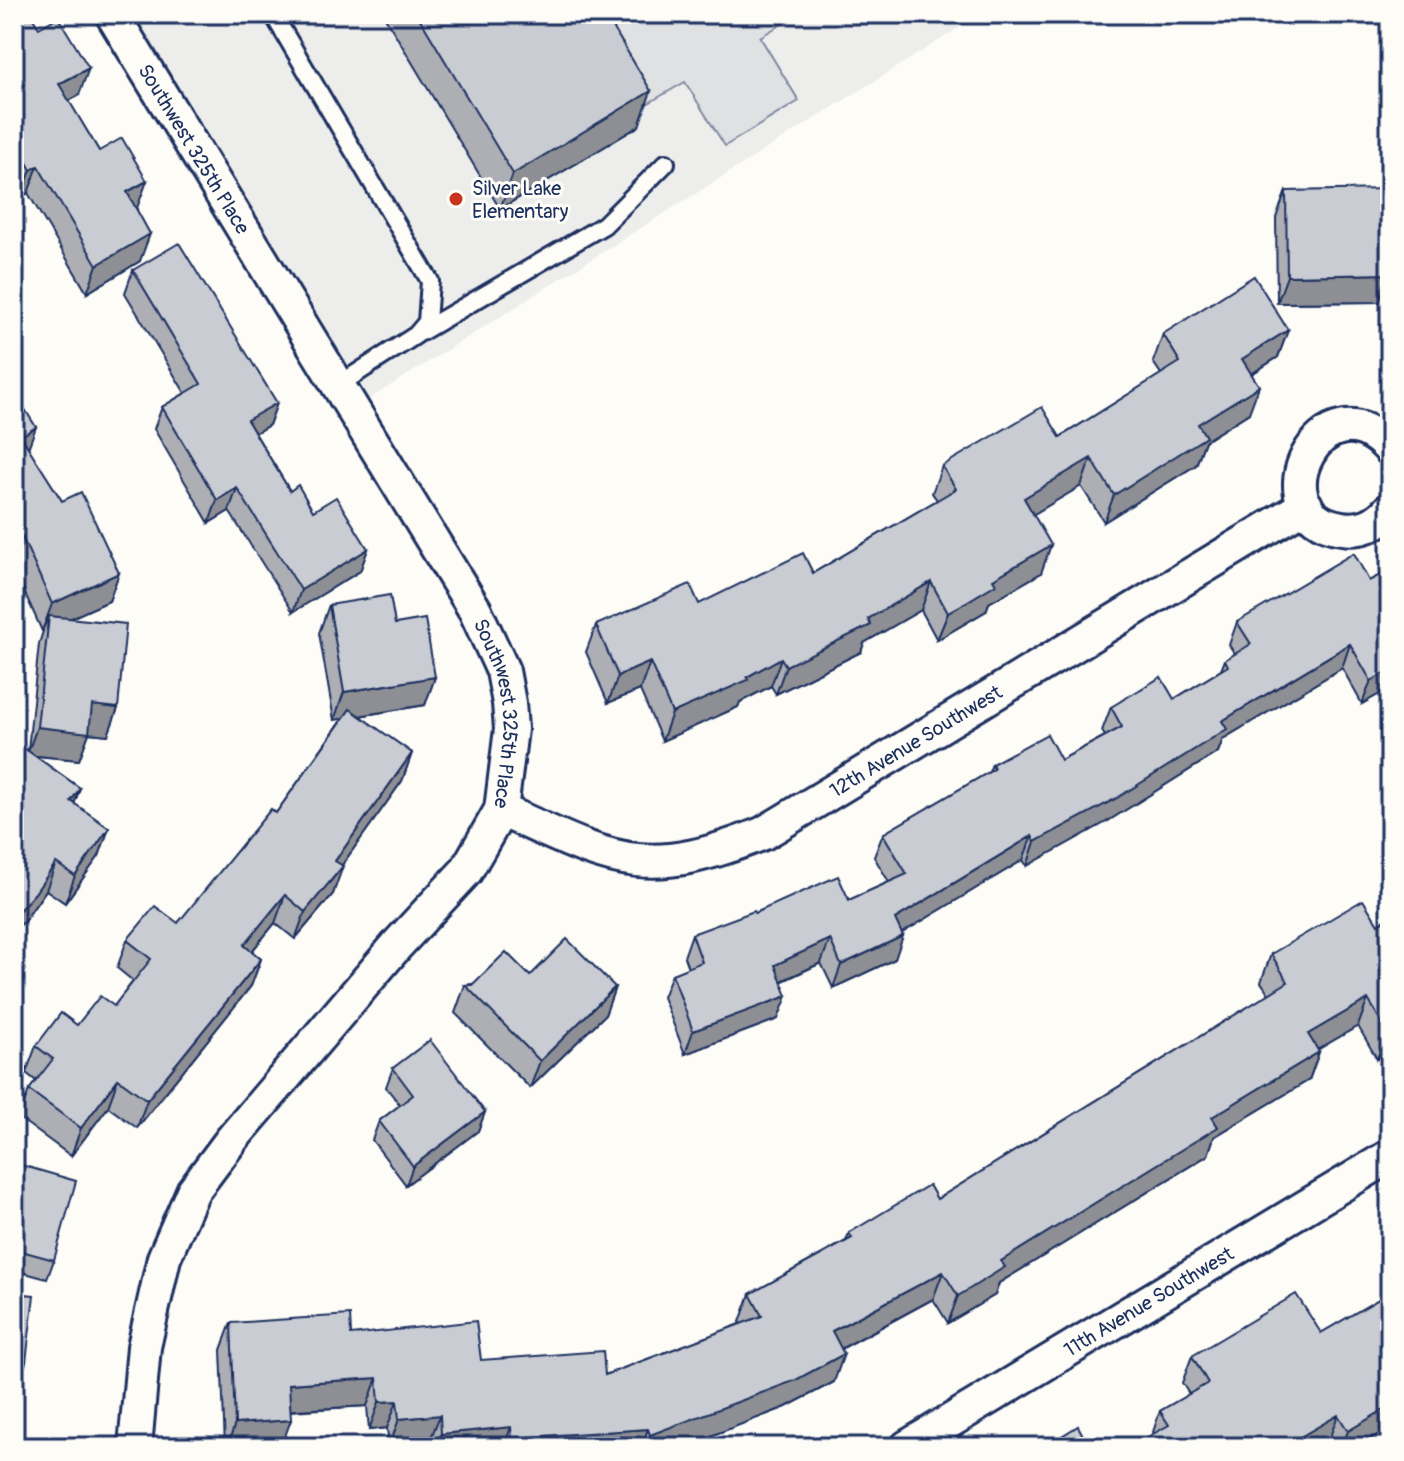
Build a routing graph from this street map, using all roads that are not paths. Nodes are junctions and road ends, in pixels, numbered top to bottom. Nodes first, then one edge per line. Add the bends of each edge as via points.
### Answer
1 (112, 14) edge
2 (273, 14) edge
3 (666, 163) dead end
4 (416, 335) junction
5 (340, 384) junction
6 (1390, 449) edge
7 (1306, 505) junction
8 (1390, 509) edge
9 (501, 810) junction
10 (1390, 1156) edge
11 (135, 1447) edge
12 (907, 1447) edge

1 - 5 street, Southwest 325th Place
2 - 4 lane via 423,264 430,303 427,322
3 - 4 lane via 604,225
4 - 5 lane
5 - 9 street, Southwest 325th Place via 475,610 503,671 511,729
6 - 7 street via 1366,431 1331,431 1316,441 1299,471
7 - 8 street via 1325,523 1351,530 1368,527
7 - 9 street, 12th Avenue Southwest via 764,833 710,855 657,863 604,856
9 - 11 street, Southwest 325th Place via 466,871 388,955 193,1191 164,1258 144,1347
10 - 12 street, 11th Avenue Southwest

